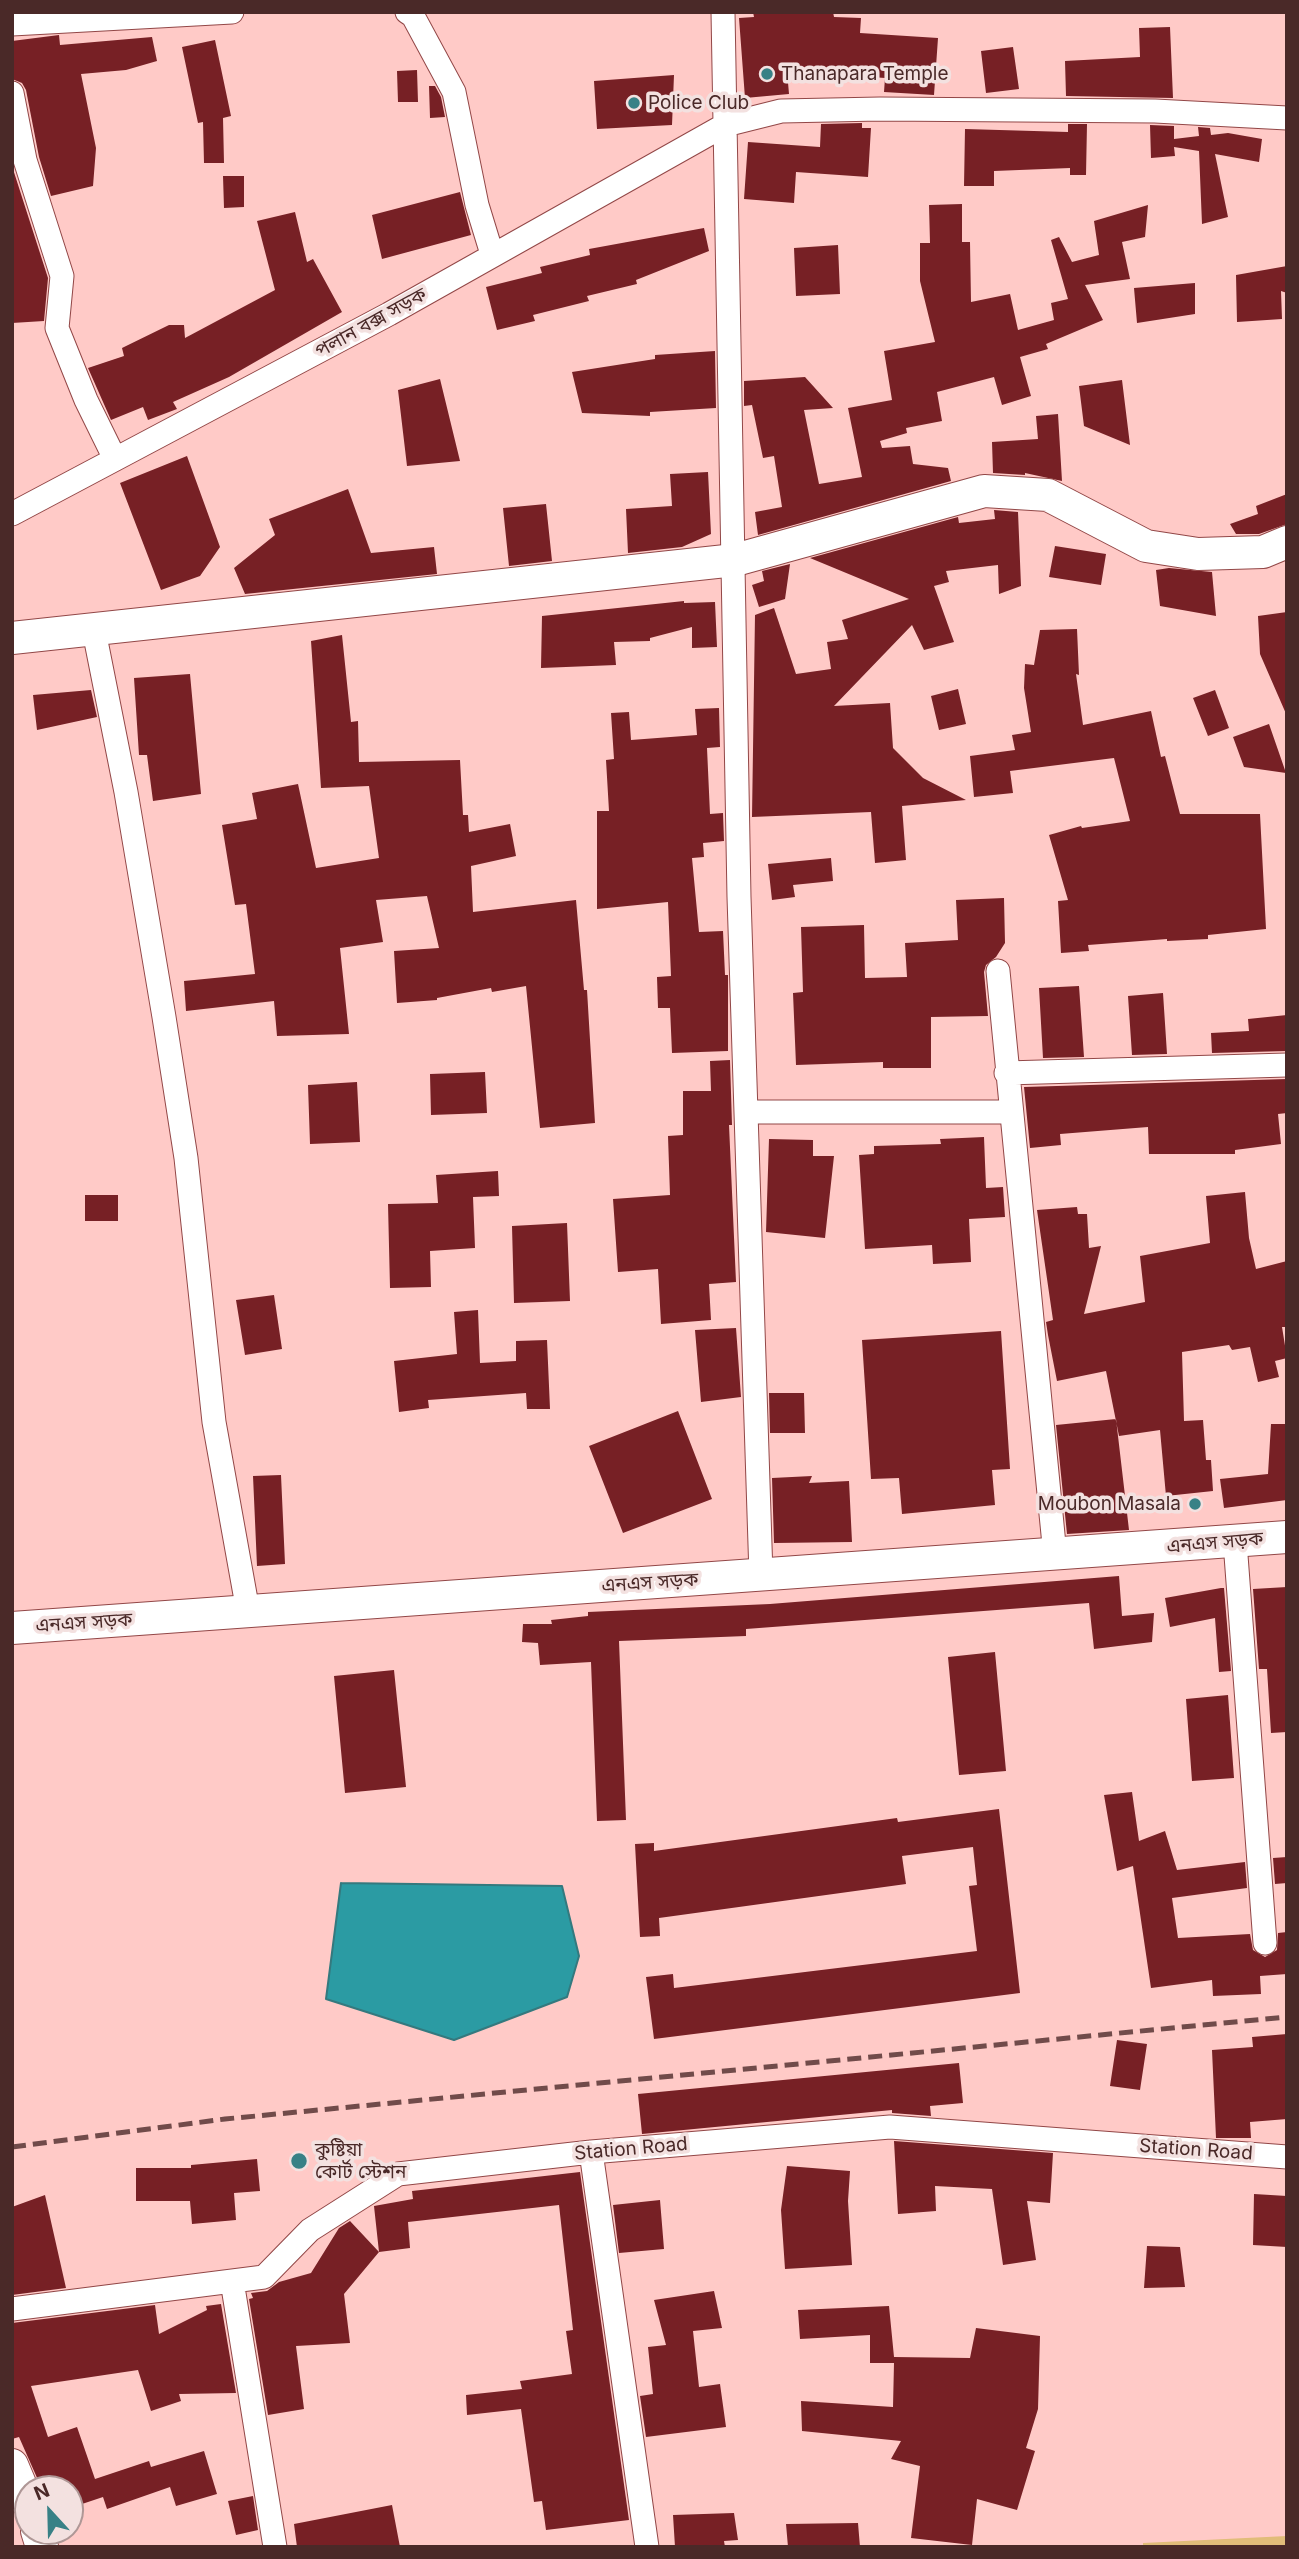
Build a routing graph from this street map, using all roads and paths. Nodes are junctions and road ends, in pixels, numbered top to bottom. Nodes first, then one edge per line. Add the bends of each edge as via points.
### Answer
1 (232, 12) edge
2 (407, 12) edge
3 (723, 12) edge
4 (12, 24) edge
5 (12, 93) edge
6 (1287, 118) edge
7 (725, 125) junction
8 (492, 254) junction
9 (115, 460) junction
10 (12, 514) edge
11 (1287, 542) edge
12 (735, 560) junction
13 (94, 632) junction
14 (12, 638) edge
15 (998, 971) dead end
16 (1287, 1065) edge
17 (1006, 1073) junction
18 (746, 1112) junction
19 (1010, 1112) junction
20 (1287, 1537) edge
21 (1235, 1542) junction
22 (1055, 1555) junction
23 (761, 1575) junction
24 (248, 1611) junction
25 (12, 1628) edge
26 (1265, 1943) dead end
27 (591, 2152) junction
28 (1287, 2157) edge
29 (232, 2281) junction
30 (12, 2309) edge
31 (275, 2547) edge
32 (647, 2547) edge

1 - 4 street
2 - 8 street via 454,92
3 - 7 street
5 - 9 street via 25,160 62,276 57,328
6 - 7 street, পলান বক্স সড়ক via 1155,111 880,109 781,111
7 - 8 street, পলান বক্স সড়ক
7 - 12 street
8 - 9 street, পলান বক্স সড়ক
9 - 10 street, পলান বক্স সড়ক
11 - 12 main road via 1263,552 1198,554 1146,546 1048,495 984,491
12 - 13 main road
12 - 18 street
13 - 14 main road
13 - 24 street via 164,1017 186,1158 214,1422
15 - 17 street
16 - 17 street
17 - 19 street
18 - 19 street
18 - 23 street
19 - 22 street
20 - 21 main road, এনএস সড়ক
21 - 22 main road, এনএস সড়ক
21 - 26 street
22 - 23 main road, এনএস সড়ক
23 - 24 main road, এনএস সড়ক
24 - 25 main road, এনএস সড়ক
27 - 28 street, Station Road via 890,2127
27 - 29 street, Station Road via 398,2174 310,2230 264,2277
27 - 32 street
29 - 30 street, Station Road
29 - 31 street

